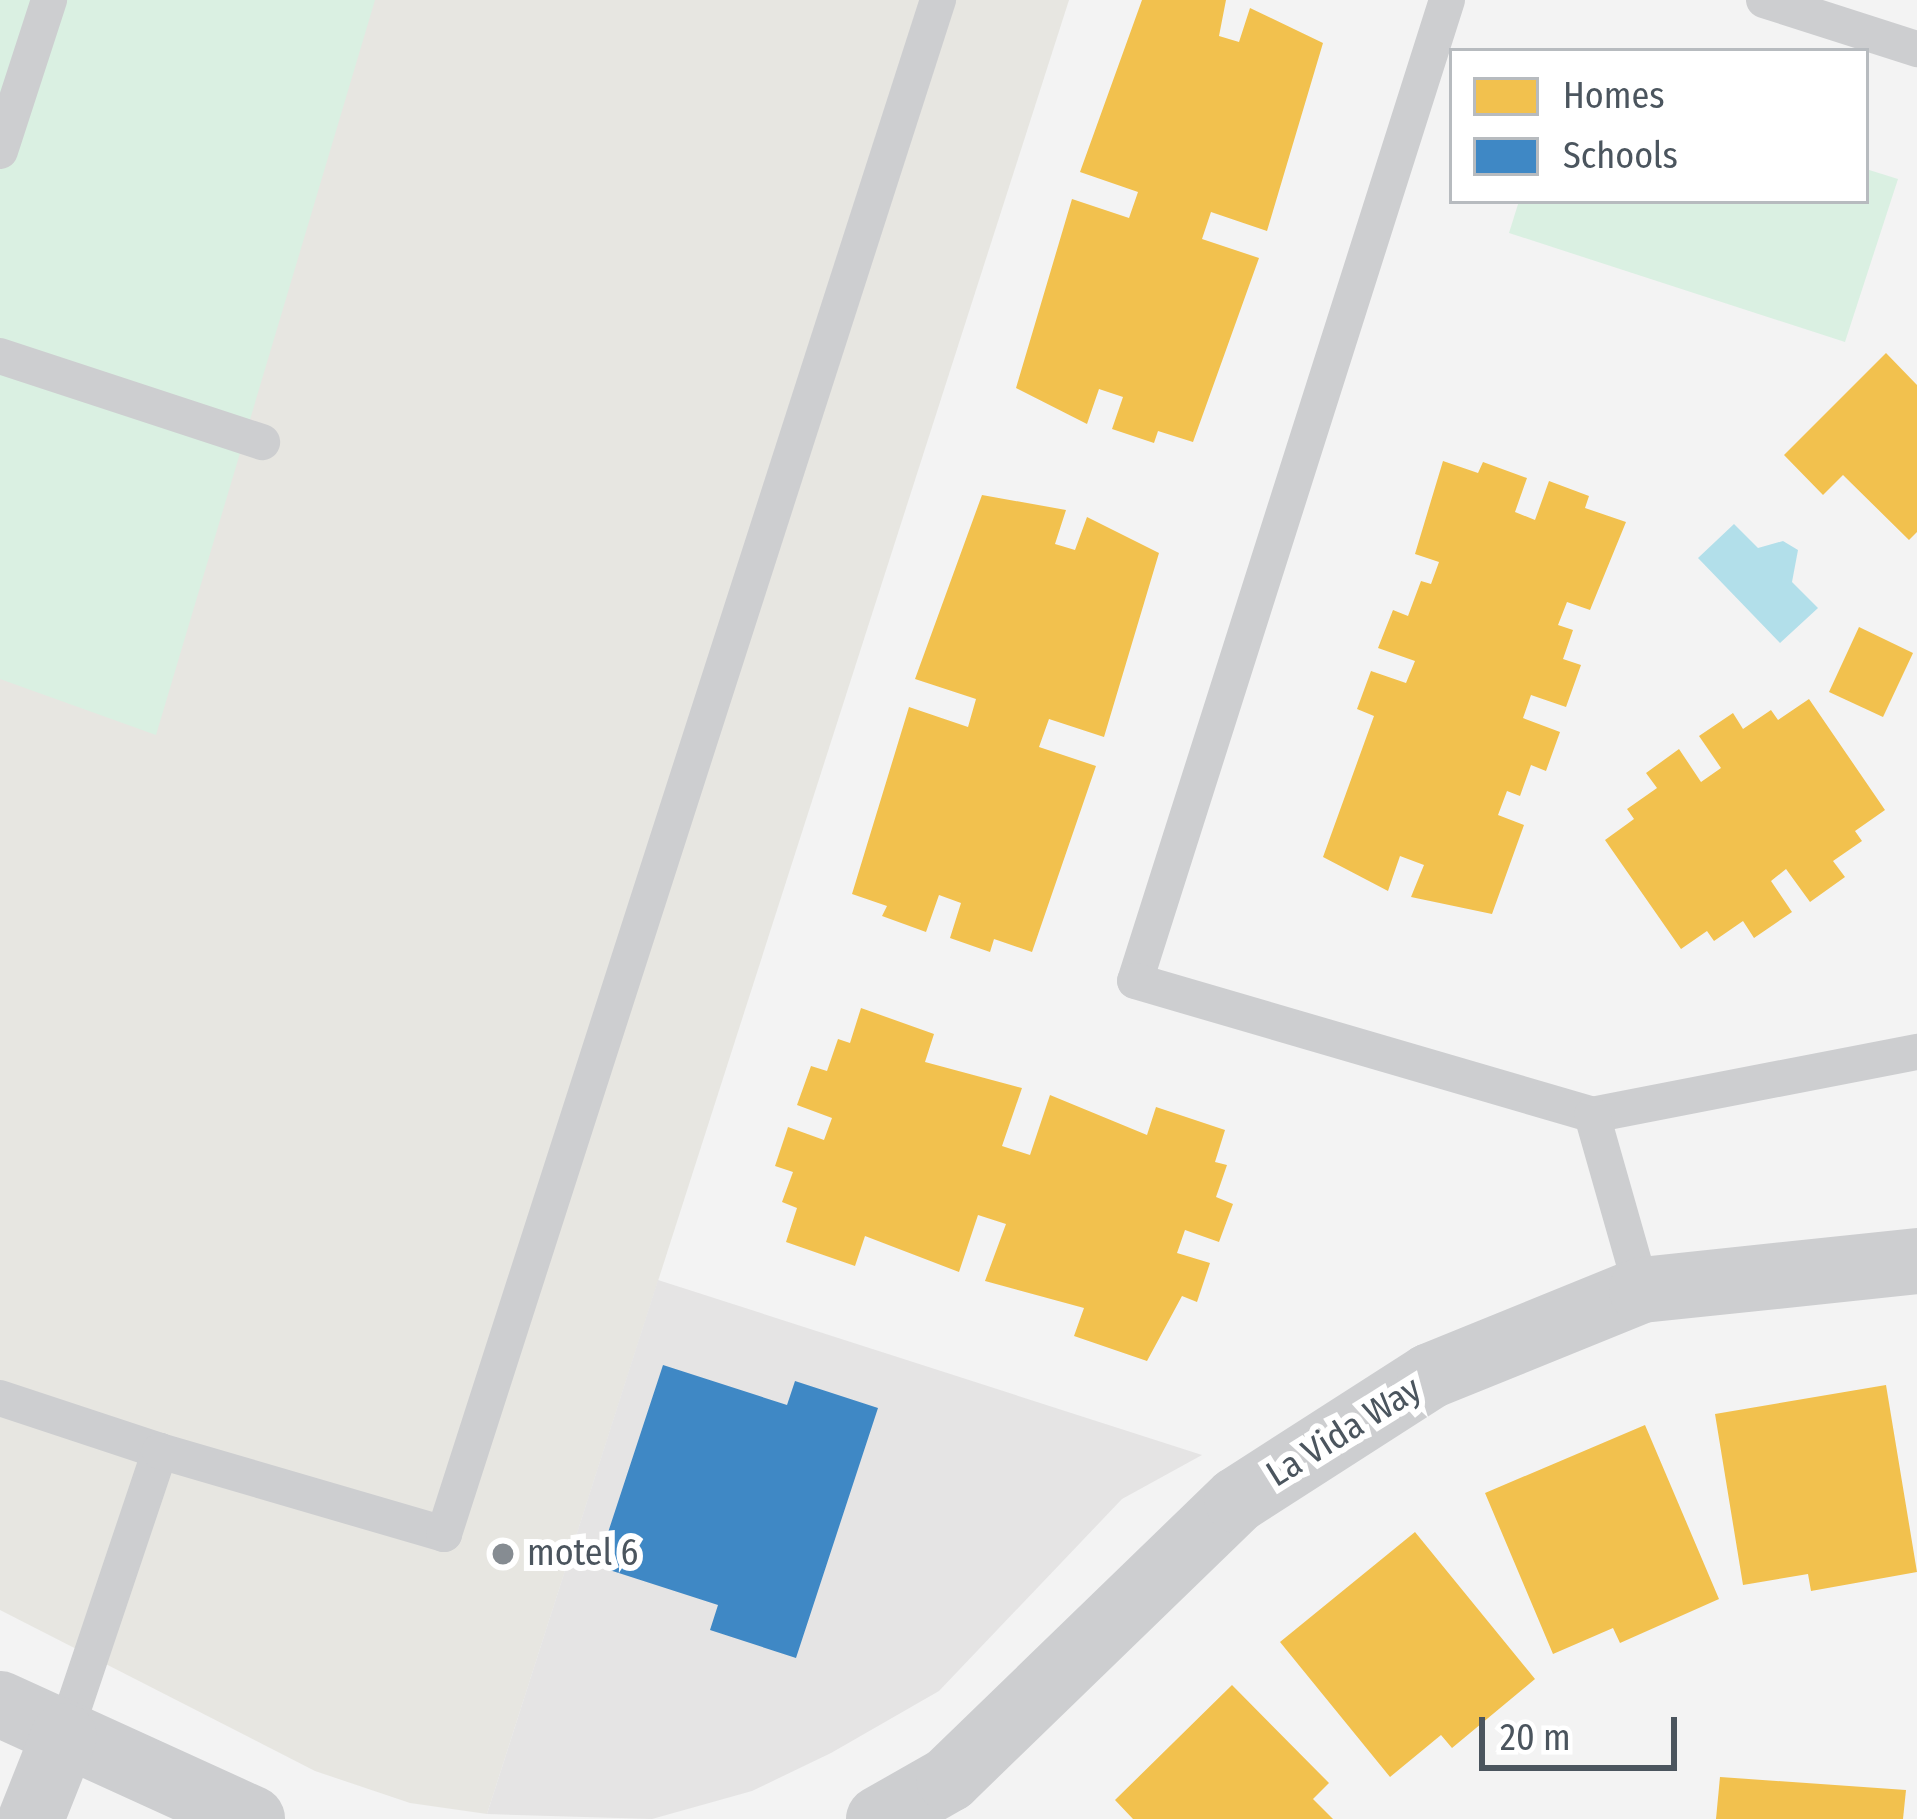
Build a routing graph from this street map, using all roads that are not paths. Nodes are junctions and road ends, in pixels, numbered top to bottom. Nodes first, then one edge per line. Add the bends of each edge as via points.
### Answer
1 (49, 0) edge
2 (938, 0) edge
3 (1447, 0) edge
4 (1764, 0) edge
5 (1917, 49) edge
6 (0, 152) edge
7 (0, 356) edge
8 (262, 442) dead end
9 (1917, 1052) edge
10 (1592, 1114) junction
11 (1917, 1261) edge
12 (1642, 1290) junction
13 (0, 1398) edge
14 (160, 1450) junction
15 (0, 1704) edge
16 (64, 1736) junction
17 (962, 1799) edge
18 (31, 1819) edge
19 (252, 1819) edge
20 (879, 1819) edge

1 - 6 lane
2 - 14 lane via 444,1534
3 - 10 lane via 1135,981
4 - 5 lane
7 - 8 lane
9 - 10 lane
10 - 12 lane
11 - 12 street, La Vida Way
12 - 17 street, La Vida Way via 1430,1376 1237,1500
13 - 14 lane
14 - 16 lane
15 - 16 street
16 - 18 street
16 - 19 street
17 - 20 street, La Vida Way

